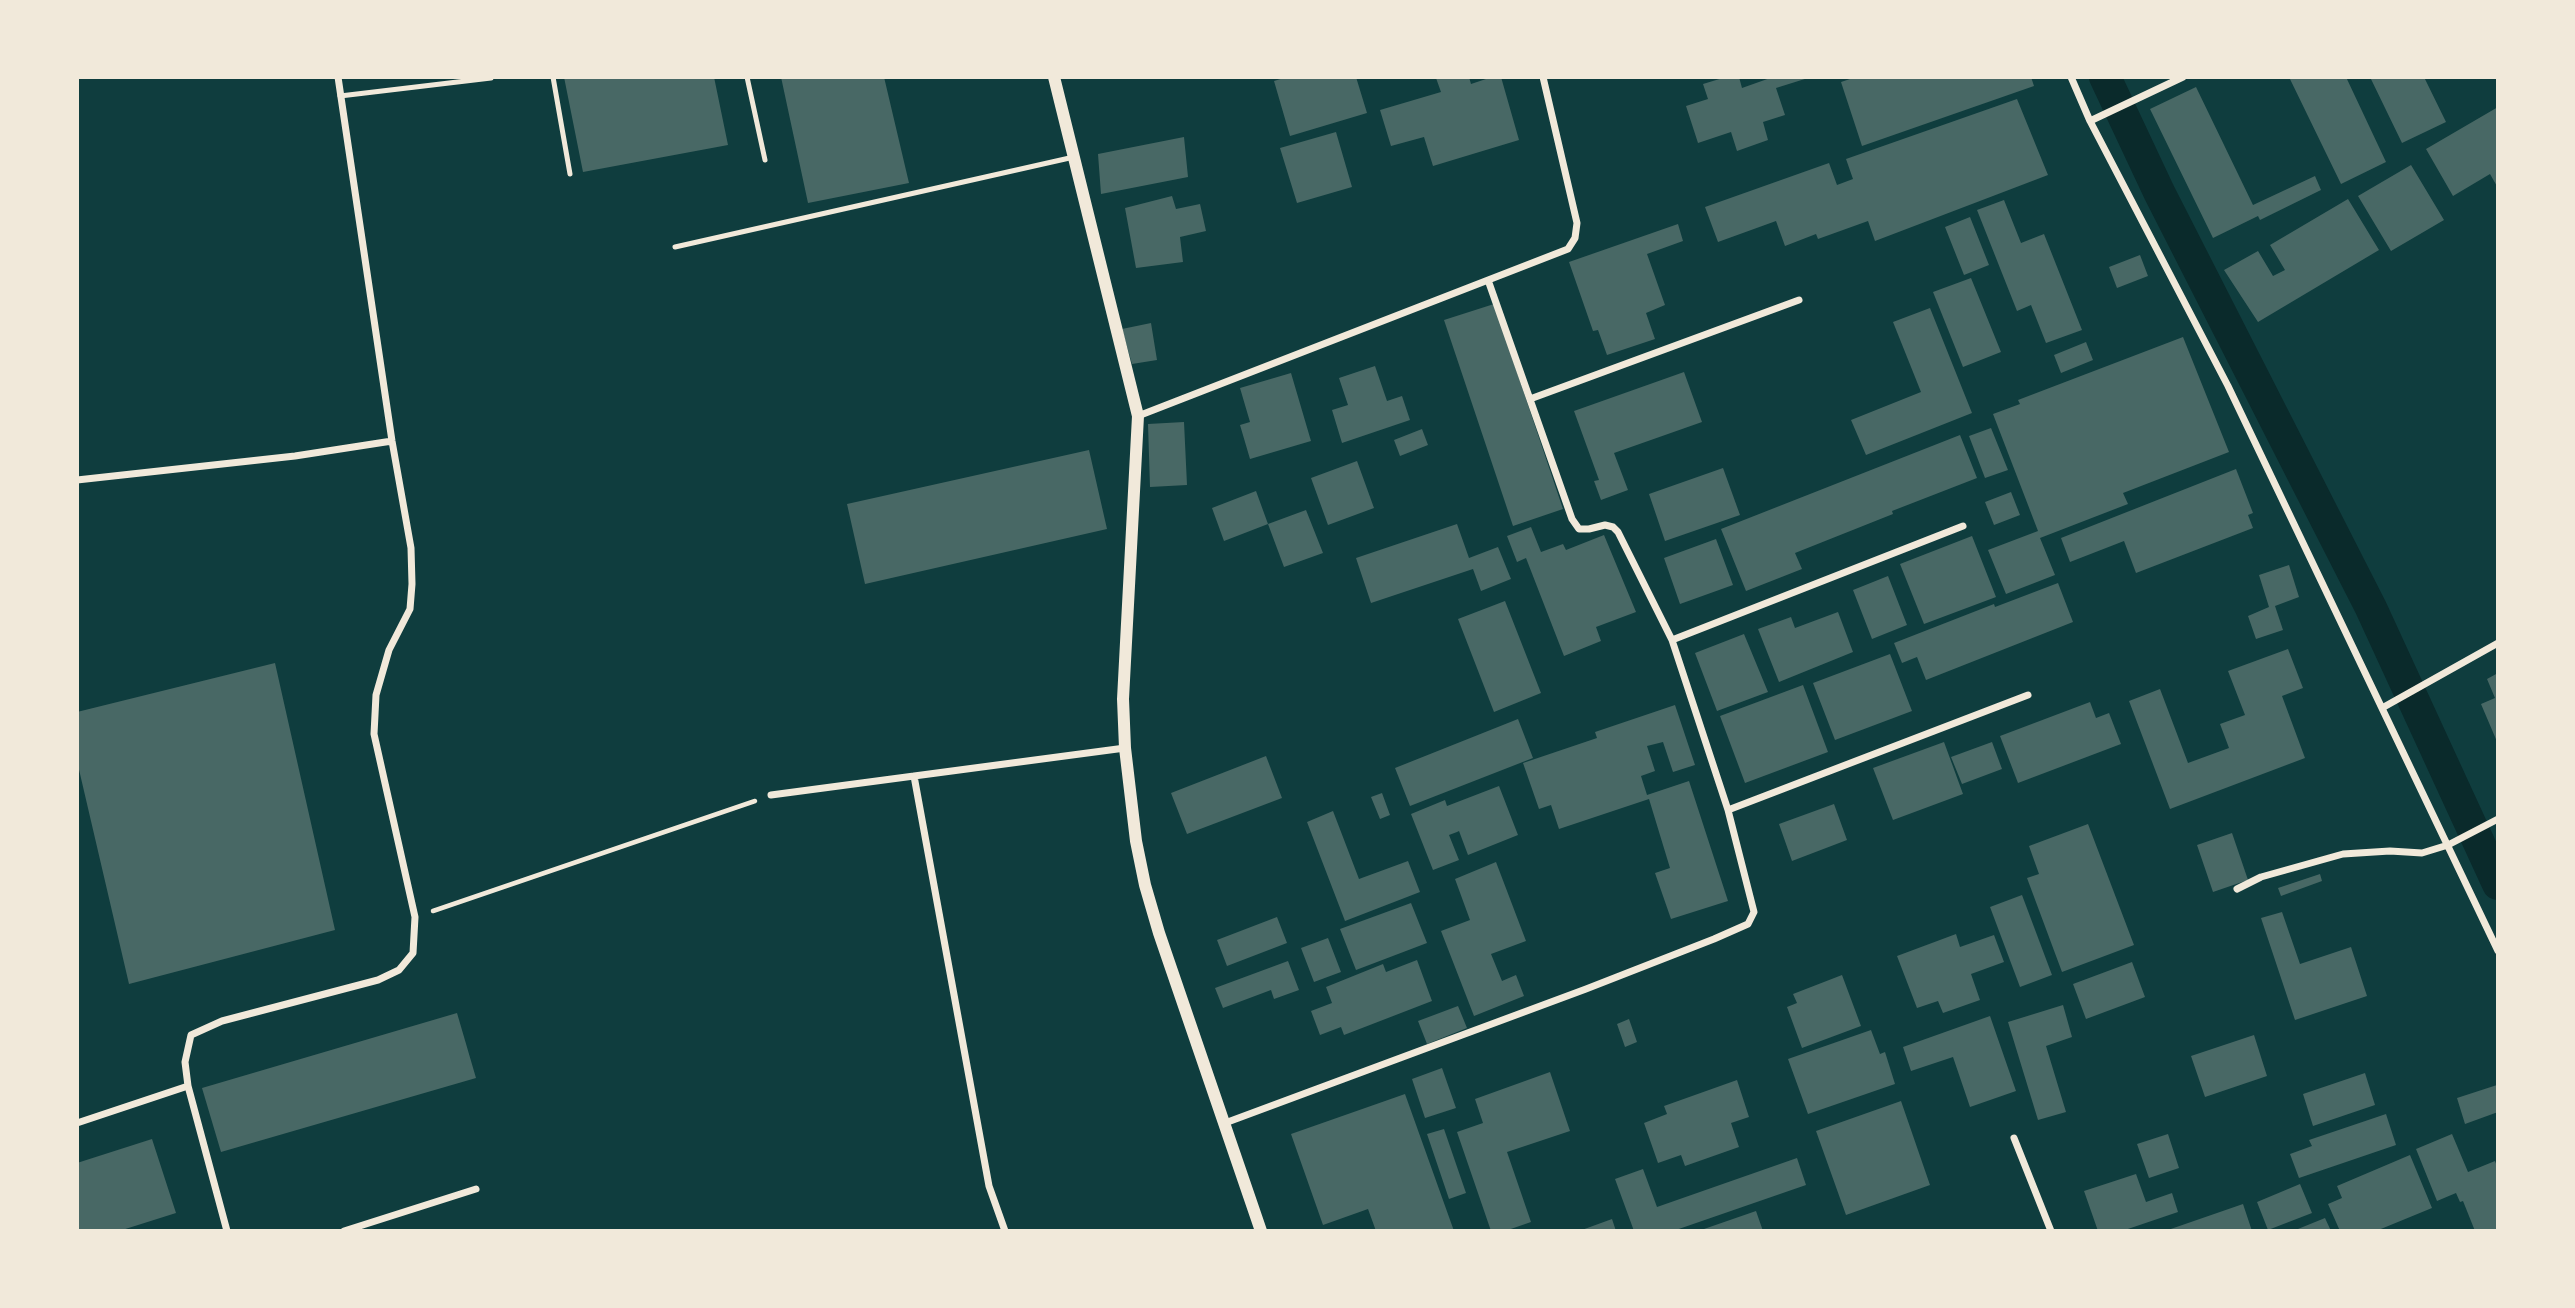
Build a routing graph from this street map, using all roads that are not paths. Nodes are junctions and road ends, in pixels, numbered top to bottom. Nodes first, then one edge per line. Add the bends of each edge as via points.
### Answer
1 (338, 77) edge
2 (553, 77) edge
3 (747, 77) edge
4 (1054, 77) edge
5 (1543, 77) edge
6 (2071, 77) edge
7 (2183, 77) edge
8 (491, 78) edge
9 (340, 96) junction
10 (2090, 121) junction
11 (1074, 157) junction
12 (765, 160) dead end
13 (570, 174) dead end
14 (675, 247) dead end
15 (1488, 279) junction
16 (1799, 300) dead end
17 (1530, 399) junction
18 (1138, 416) junction
19 (392, 442) junction
20 (77, 480) edge
21 (1963, 526) dead end
22 (1672, 640) junction
23 (2498, 643) edge
24 (2028, 695) dead end
25 (2382, 708) junction
26 (1125, 748) junction
27 (914, 776) junction
28 (771, 796) road end
29 (1728, 810) junction
30 (2498, 819) edge
31 (2448, 845) junction
32 (2237, 889) dead end
33 (2498, 951) edge
34 (188, 1087) junction
35 (77, 1123) edge
36 (1225, 1123) junction
37 (2014, 1138) dead end
38 (476, 1189) dead end
39 (228, 1231) edge
40 (344, 1231) edge
41 (1005, 1231) edge
42 (1261, 1231) edge
43 (2052, 1231) edge

1 - 9 street
2 - 13 lane
3 - 12 lane
4 - 11 street
5 - 15 street via 1577,223 1574,238 1567,248
6 - 10 street
7 - 10 street
8 - 9 lane
9 - 19 street
10 - 25 street via 2228,386
11 - 14 lane
11 - 18 street
15 - 17 street
15 - 18 street
16 - 17 street
17 - 22 street via 1572,519 1579,529 1605,525 1618,532
18 - 26 street via 1124,646
19 - 20 street
19 - 34 street via 411,548 412,584 410,609 389,650 376,695 374,734 415,918 413,953 399,971 378,980 222,1021 191,1035 185,1062
21 - 22 street
22 - 29 street
23 - 25 street
24 - 29 street
25 - 31 street
26 - 27 street
26 - 36 street via 1145,885
27 - 28 street
27 - 41 street via 989,1186
29 - 36 street via 1754,912 1748,924
30 - 31 street
31 - 32 street via 2422,853 2343,854 2261,877
31 - 33 street
34 - 35 street
34 - 39 street
36 - 42 street
37 - 43 street
38 - 40 street

